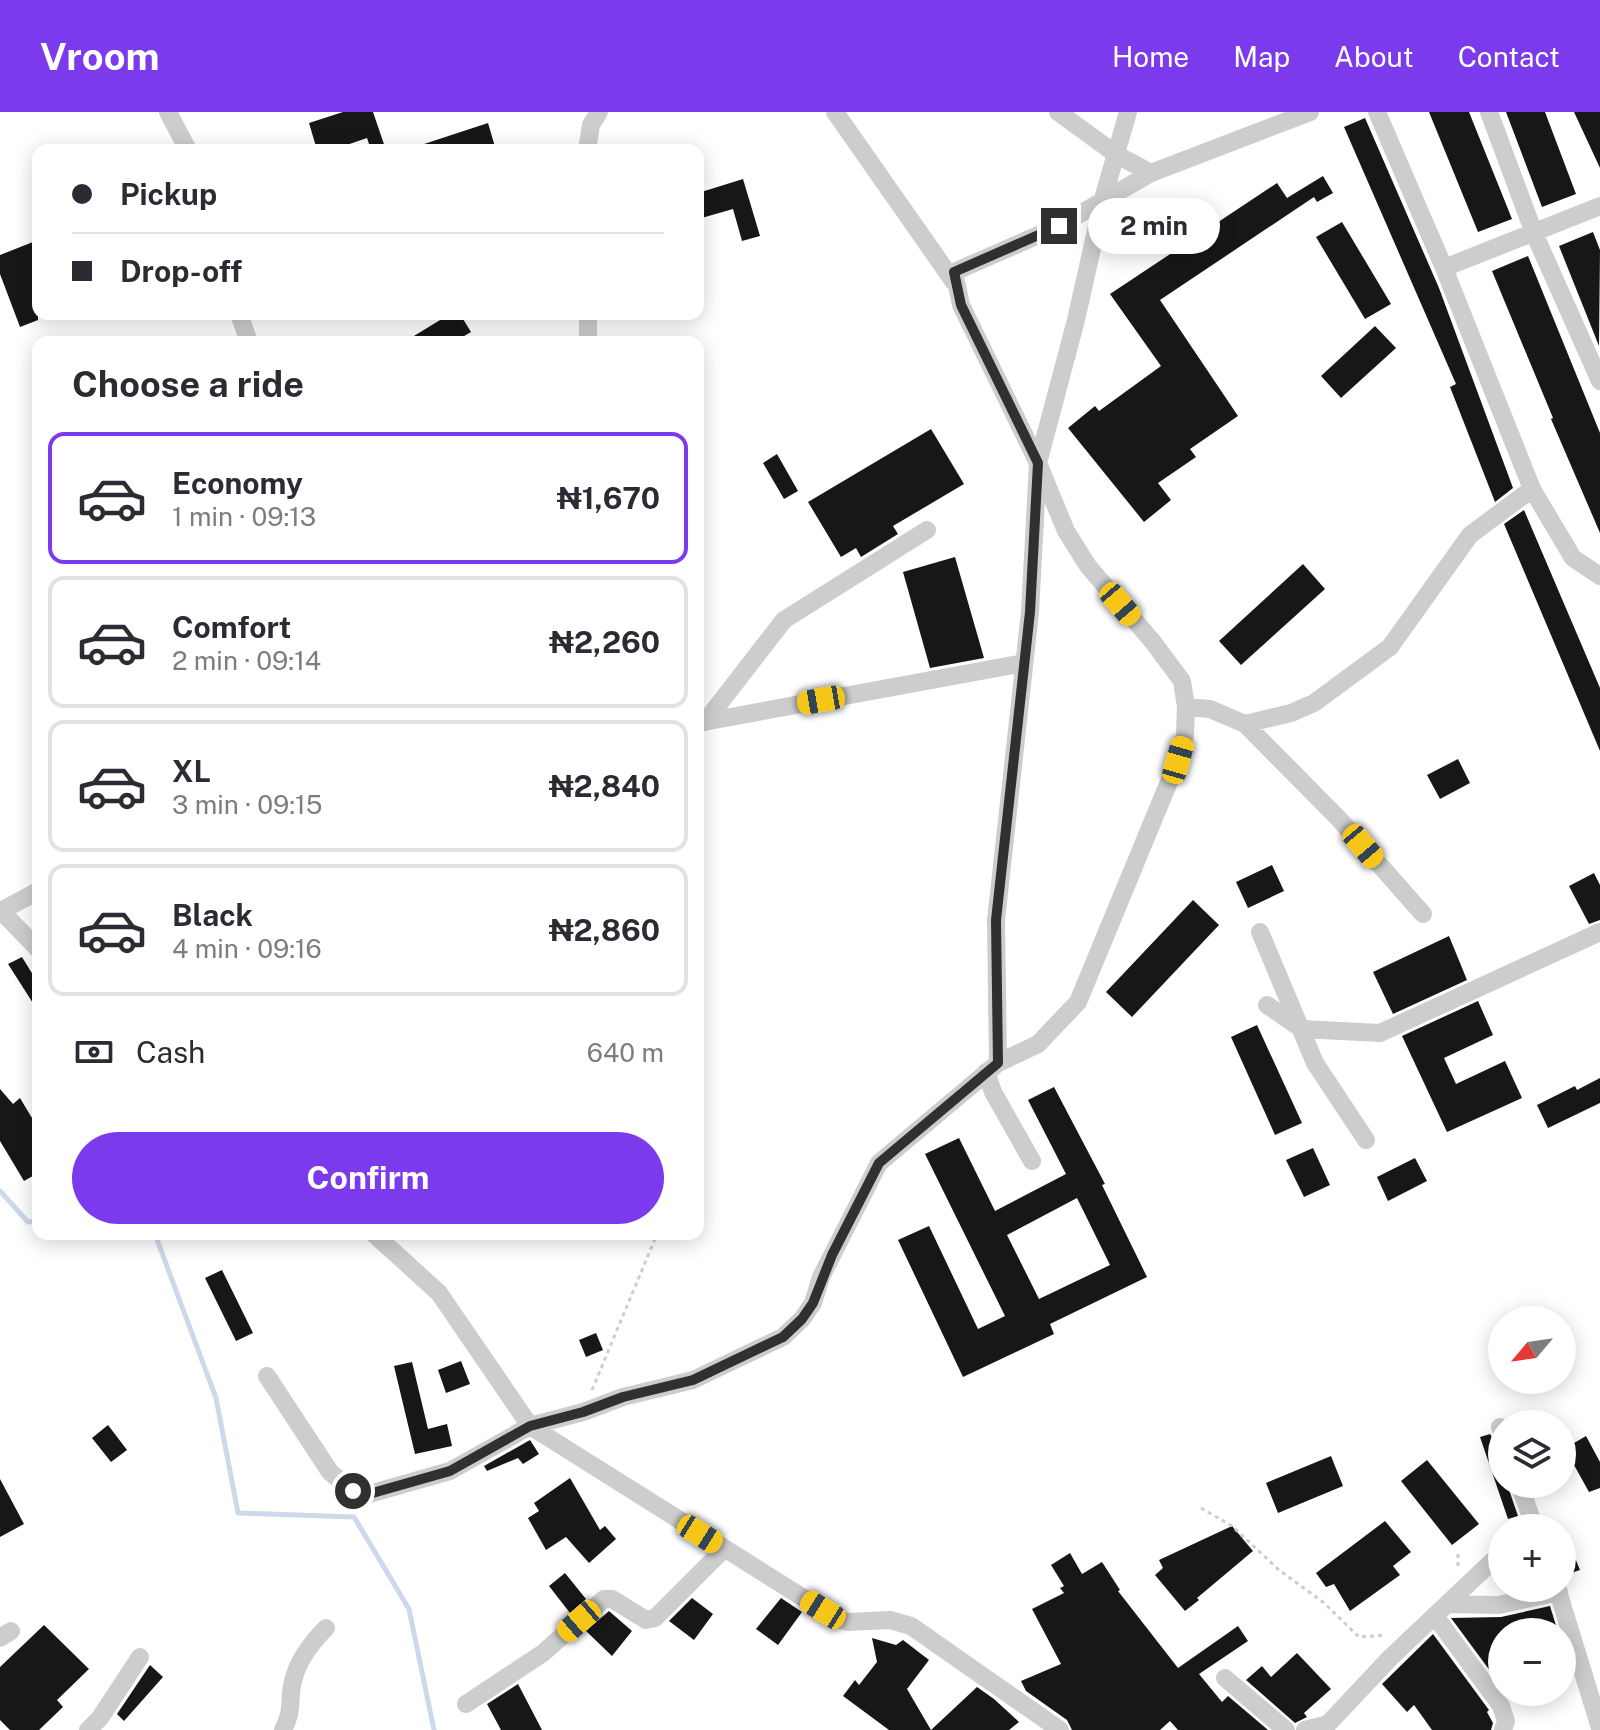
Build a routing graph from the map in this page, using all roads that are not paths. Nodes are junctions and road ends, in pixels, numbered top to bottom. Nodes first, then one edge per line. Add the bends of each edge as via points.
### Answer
1 (168, 112) edge
2 (599, 112) edge
3 (835, 112) edge
4 (1058, 112) edge
5 (1128, 112) edge
6 (1310, 112) edge
7 (1377, 112) edge
8 (1489, 112) edge
9 (185, 144) edge
10 (588, 144) edge
11 (1117, 155) junction
12 (1151, 173) junction
13 (1103, 199) junction
14 (1600, 206) edge
15 (1534, 233) junction
16 (1444, 268) junction
17 (954, 282) junction
18 (1600, 381) edge
19 (1038, 463) junction
20 (1532, 489) junction
21 (927, 530) dead end
22 (1600, 576) edge
23 (1024, 663) junction
24 (1186, 707) junction
25 (704, 720) edge
26 (704, 722) edge
27 (1245, 724) junction
28 (32, 894) edge
29 (1423, 914) dead end
30 (1260, 932) dead end
31 (1600, 932) edge
32 (32, 943) edge
33 (1267, 1005) dead end
34 (1302, 1029) junction
35 (992, 1067) junction
36 (1366, 1140) dead end
37 (1032, 1161) dead end
38 (381, 1240) edge
39 (267, 1376) dead end
40 (530, 1426) junction
41 (724, 1549) junction
42 (1488, 1566) edge
43 (1511, 1602) edge
44 (1562, 1602) edge
45 (1442, 1610) junction
46 (326, 1628) dead end
47 (140, 1657) dead end
48 (1225, 1678) dead end
49 (466, 1704) dead end
50 (1331, 1727) edge
51 (1600, 1728) edge
52 (88, 1730) edge
53 (283, 1730) edge
54 (1060, 1730) edge
55 (1286, 1730) edge
56 (1305, 1730) edge
57 (1503, 1730) edge

1 - 9 street
2 - 10 street
3 - 17 street
4 - 11 street
5 - 11 street
6 - 12 street
7 - 16 street
8 - 15 street
11 - 12 street
11 - 13 street
12 - 13 street
13 - 17 street via 1059,226 962,266 954,272
13 - 19 street
14 - 15 street
15 - 16 street
15 - 18 street
16 - 20 street
17 - 19 street
19 - 23 street
19 - 24 street via 1066,531 1088,566 1182,681
20 - 22 street via 1573,558
20 - 27 street via 1470,535 1390,647 1314,703
21 - 25 street via 784,620
23 - 26 street
23 - 35 street via 996,920
24 - 27 street via 1210,709
24 - 35 street via 1178,760 1078,1002 1038,1044
27 - 29 street
28 - 32 street via 1,911
30 - 34 street
31 - 34 street via 1390,1031
33 - 34 street
34 - 36 street via 1321,1074
35 - 37 street via 993,1092
35 - 40 street via 879,1163 813,1303 783,1337 693,1380
38 - 40 street via 439,1293
39 - 40 street via 330,1472 361,1493 450,1471
40 - 41 street
41 - 49 street via 655,1618 646,1620 604,1599 543,1653
41 - 54 street via 837,1619 911,1626
42 - 45 street
43 - 45 street
44 - 51 street
45 - 50 street via 1390,1658
45 - 57 street via 1501,1706
46 - 53 street via 309,1645 293,1681 291,1715
47 - 52 street
48 - 55 street
50 - 56 street

